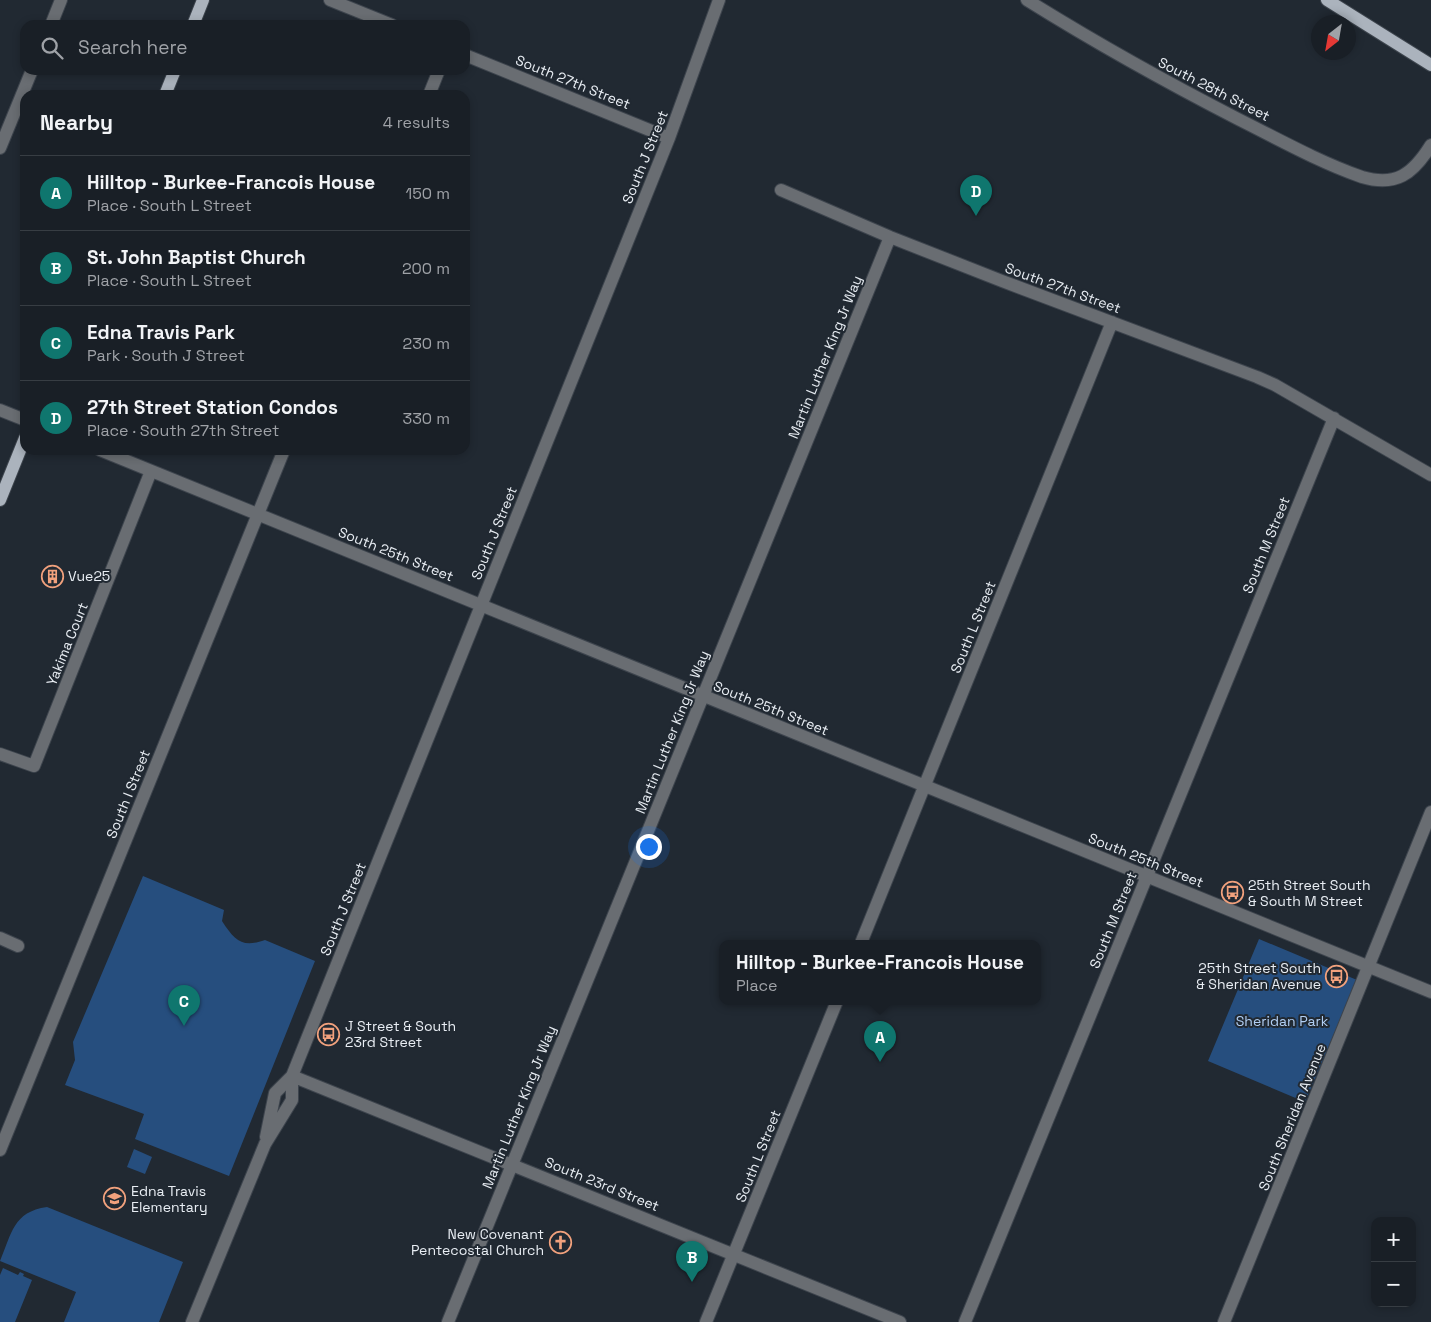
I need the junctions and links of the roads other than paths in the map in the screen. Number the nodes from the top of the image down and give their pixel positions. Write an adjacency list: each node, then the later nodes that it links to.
1 (61, 0): 7 (street)
2 (204, 0): 8 (main road)
3 (330, 0): 9 (street)
4 (719, 0): 19 (street, South J Street)
5 (1027, 0): 20 (street, South 28th Street)
6 (1327, 0): 11 (main road)
7 (53, 20)
8 (195, 20)
9 (380, 20)
10 (470, 57): 19 (street, South 27th Street)
11 (1431, 65)
12 (30, 75): 15 (street)
13 (173, 75): 16 (main road)
14 (437, 75): 17 (street)
15 (24, 90)
16 (167, 90)
17 (431, 90)
18 (20, 99): 21 (street)
19 (669, 138): 35 (street, South J Street)
20 (1431, 146)
21 (0, 148)
22 (781, 190): 23 (street, South 27th Street)
23 (890, 238): 24 (street, South 27th Street); 36 (street, Martin Luther King Jr Way)
24 (1112, 322): 27 (street, South 27th Street); 38 (street, South L Street)
25 (0, 410): 26 (street)
26 (20, 418)
27 (1334, 418): 32 (street); 40 (street, South M Street)
28 (20, 450): 33 (main road)
29 (112, 455): 31 (street, South 25th Street)
30 (282, 455): 34 (street, South I Street)
31 (152, 471): 34 (street, South 25th Street); 37 (street, Yakima Court)
32 (1431, 475)
33 (0, 500)
34 (258, 514): 35 (street, South 25th Street); 49 (street, South I Street)
35 (481, 606): 36 (street, South 25th Street); 47 (street, South J Street)
36 (703, 696): 38 (street, South 25th Street); 50 (street, Martin Luther King Jr Way)
37 (0, 754)
38 (925, 786): 40 (street, South 25th Street); 42 (street, South L Street)
39 (1431, 812): 44 (street, South Sheridan Avenue)
40 (1147, 877): 44 (street, South 25th Street); 56 (street, South M Street)
41 (0, 938): 43 (street)
42 (862, 940)
43 (18, 946)
44 (1369, 966): 45 (street, South 25th Street); 57 (street, South Sheridan Avenue)
45 (1431, 992)
46 (835, 1005): 51 (street, South L Street)
47 (292, 1076): 48 (street, South J Street); 48 (street, South J Street); 50 (street, South 23rd Street)
48 (265, 1144): 52 (street, South J Street)
49 (0, 1150)
50 (512, 1164): 51 (street, South 23rd Street); 53 (street, Martin Luther King Jr Way)
51 (734, 1254): 54 (street, South L Street); 55 (street, South 23rd Street)
52 (192, 1322)
53 (448, 1322)
54 (706, 1322)
55 (900, 1322)
56 (964, 1322)
57 (1224, 1322)

